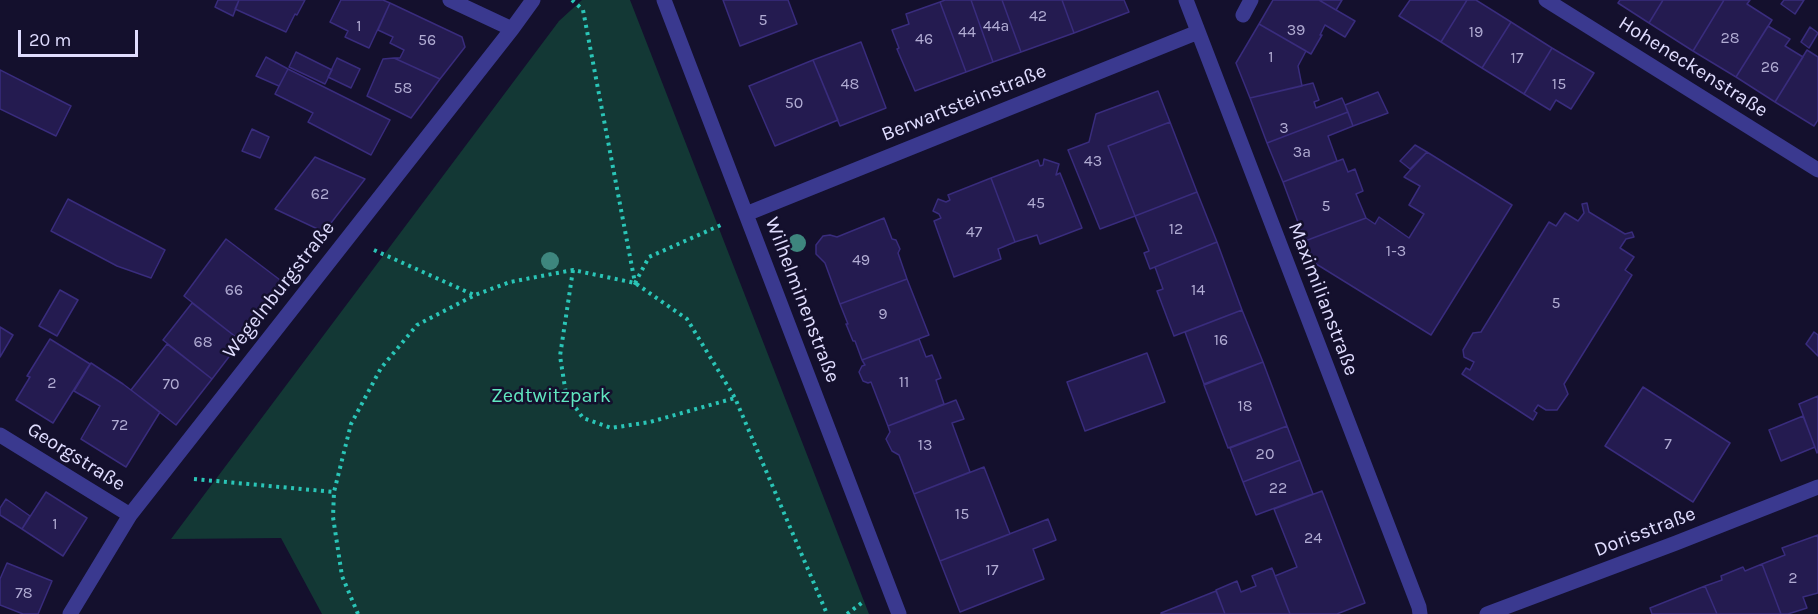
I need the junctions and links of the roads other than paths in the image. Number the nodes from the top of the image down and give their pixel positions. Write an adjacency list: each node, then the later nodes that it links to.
1 (450, 0): 8 (street)
2 (533, 0): 8 (street, Wegelnburgstraße)
3 (664, 0): 11 (street, Wilhelminenstraße)
4 (1185, 0): 9 (street, Maximilianstraße)
5 (1251, 0): 7 (street)
6 (1546, 0): 10 (street, Hoheneckenstraße)
7 (1243, 15)
8 (512, 29): 14 (street, Wegelnburgstraße)
9 (1198, 32): 11 (street, Berwartsteinstraße); 17 (street, Maximilianstraße)
10 (1818, 170)
11 (746, 214): 16 (street, Wilhelminenstraße)
12 (0, 435): 14 (street, Georgstraße)
13 (1818, 487): 18 (street, Dorisstraße)
14 (130, 515): 15 (street, Wegelnburgstraße)
15 (70, 614)
16 (899, 614)
17 (1420, 614)
18 (1487, 614)

